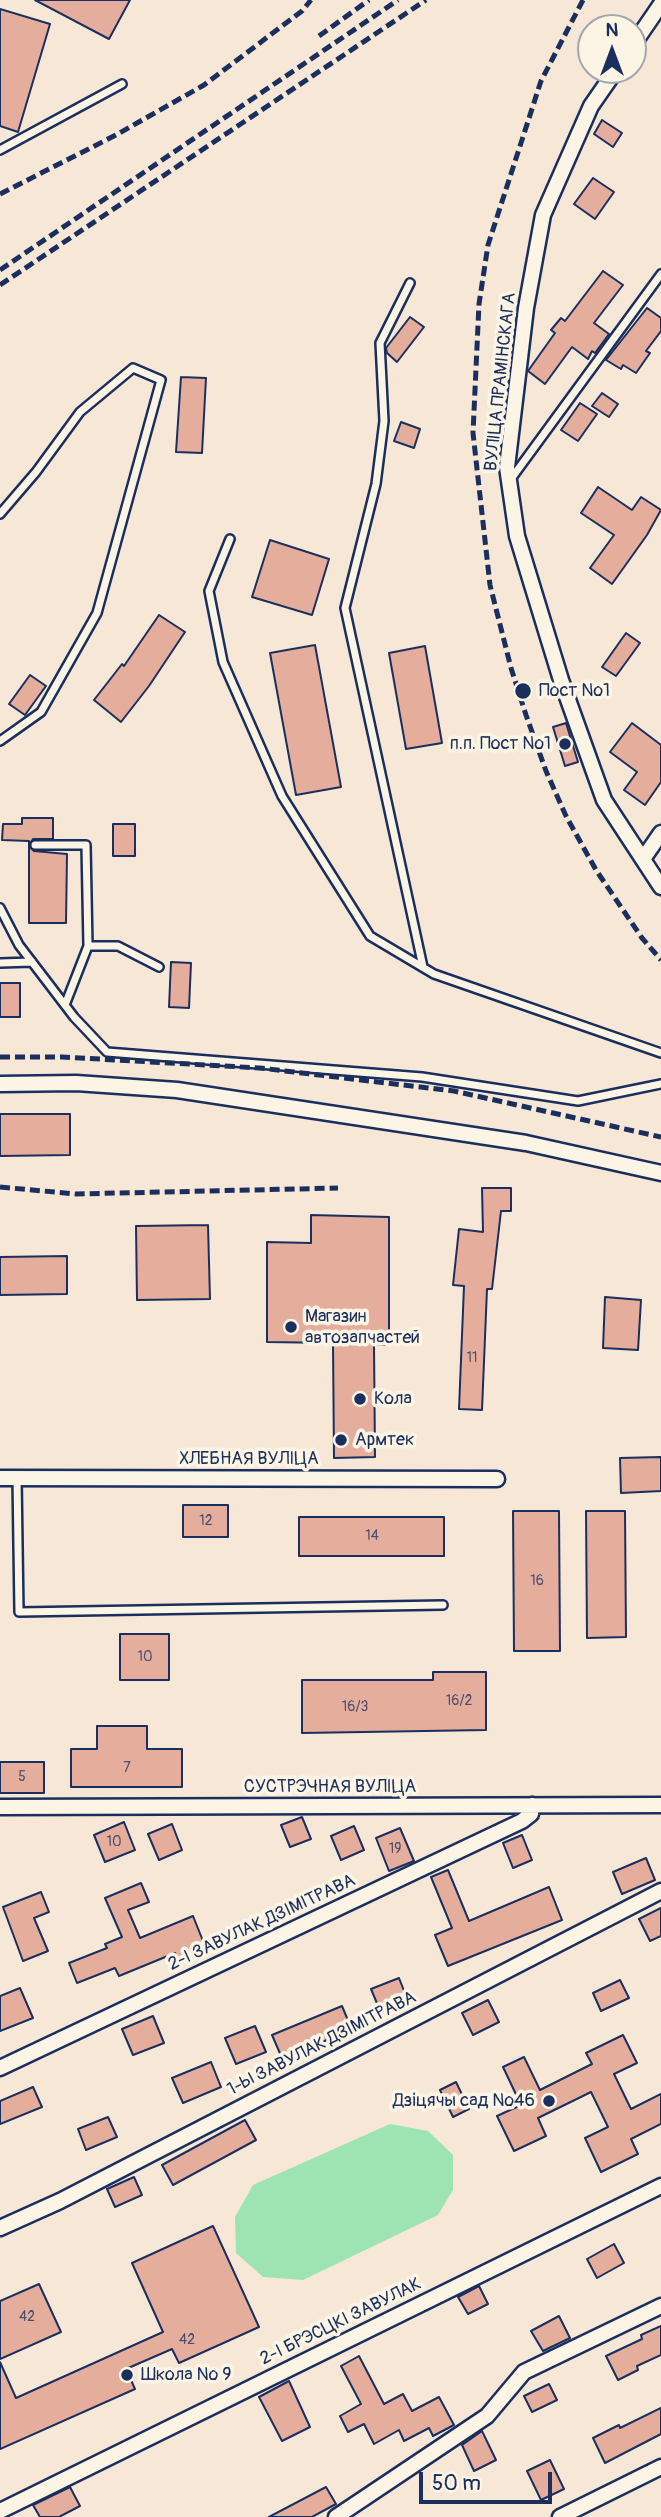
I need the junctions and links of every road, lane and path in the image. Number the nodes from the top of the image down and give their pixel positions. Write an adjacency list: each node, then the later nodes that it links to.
1 (661, 4): 2 (street)
2 (647, 24)
3 (122, 84): 5 (lane)
4 (607, 84): 8 (street, ВУЛІЦА ПРАМІНСКАГА)
5 (0, 150)
6 (661, 274): 8 (lane)
7 (410, 284): 21 (lane)
8 (509, 482): 14 (street, ВУЛІЦА ПРАМІНСКАГА)
9 (0, 514): 11 (lane)
10 (230, 539): 21 (lane)
11 (0, 741)
12 (661, 833): 14 (street)
13 (35, 845): 17 (lane)
14 (643, 859): 15 (street, ВУЛІЦА ПРАМІНСКАГА)
15 (661, 887)
16 (0, 908): 18 (lane)
17 (88, 946): 20 (lane); 22 (lane)
18 (32, 961): 19 (lane); 22 (lane)
19 (0, 963)
20 (159, 967)
21 (423, 967): 23 (lane)
22 (65, 1006): 25 (lane)
23 (661, 1054)
24 (0, 1084): 26 (street)
25 (661, 1084)
26 (661, 1173)
27 (0, 1478): 28 (street, ХЛЕБНАЯ ВУЛІЦА)
28 (17, 1478): 29 (street, ХЛЕБНАЯ ВУЛІЦА); 30 (lane)
29 (497, 1479)
30 (443, 1605)
31 (661, 1804): 32 (street, СУСТРЭЧНАЯ ВУЛІЦА)
32 (532, 1805): 33 (street, СУСТРЭЧНАЯ ВУЛІЦА); 35 (street, 2-І ЗАВУЛАК ДЗІМІТРАВА)
33 (0, 1807)
34 (661, 1891): 37 (street, 1-Ы ЗАВУЛАК ДЗІМІТРАВА)
35 (0, 2068)
36 (661, 2186): 40 (street, 2-І БРЭСЦКІ ЗАВУЛАК)
37 (0, 2228)
38 (661, 2306): 41 (street)
39 (661, 2467): 42 (street)
40 (0, 2511)
41 (336, 2517)
42 (560, 2517)

